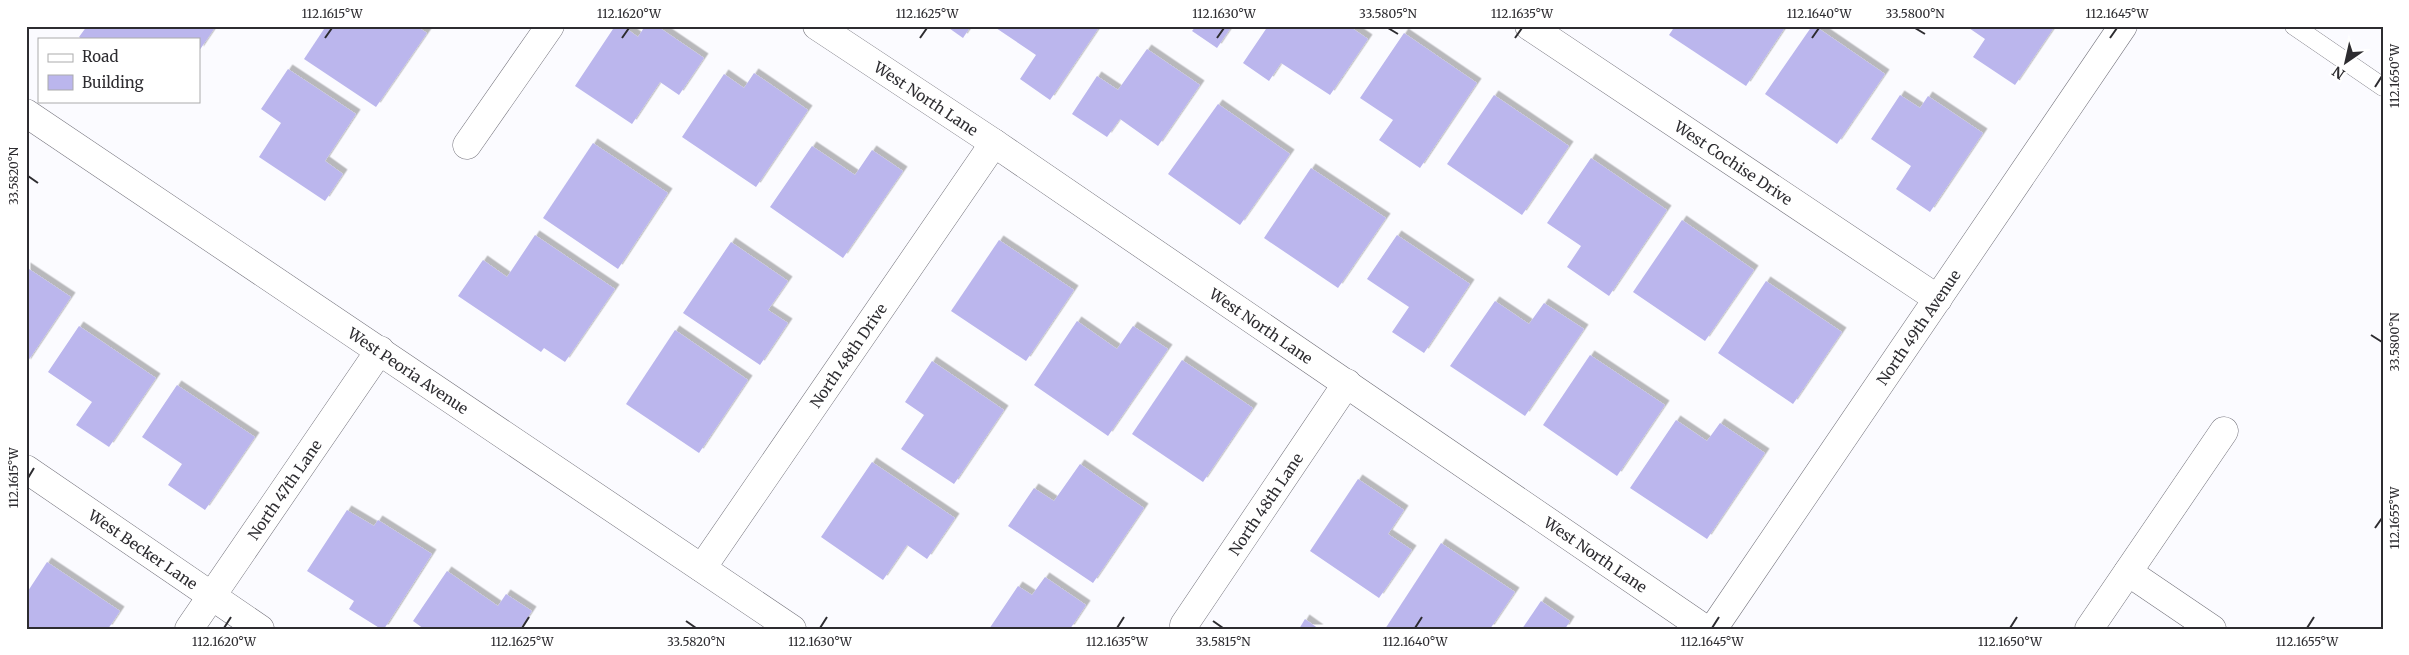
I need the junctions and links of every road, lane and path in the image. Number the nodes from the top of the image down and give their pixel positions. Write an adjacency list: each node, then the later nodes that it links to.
1 (550, 26): 9 (street)
2 (817, 26): 8 (street, West North Lane)
3 (1529, 26): 10 (street, West Cochise Drive)
4 (2123, 26): 10 (street, North 49th Avenue)
5 (2294, 26): 6 (lane)
6 (2383, 87)
7 (26, 113): 11 (street, West Peoria Avenue)
8 (994, 143): 12 (street, West North Lane); 15 (street, North 48th Drive)
9 (468, 145)
10 (1938, 299): 23 (street, North 49th Avenue)
11 (380, 350): 15 (street, West Peoria Avenue); 17 (street, North 47th Lane)
12 (1347, 383): 18 (street, North 48th Lane); 22 (street, West North Lane)
13 (2224, 431): 16 (street)
14 (26, 470): 17 (street, West Becker Lane)
15 (702, 568): 21 (street, West Peoria Avenue)
16 (2128, 572): 24 (street); 25 (street)
17 (211, 596): 19 (street, North 47th Lane); 20 (street, West Becker Lane)
18 (1184, 625)
19 (189, 629)
20 (260, 629)
21 (792, 629)
22 (1705, 629)
23 (1713, 629)
24 (2090, 629)
25 (2212, 629)

